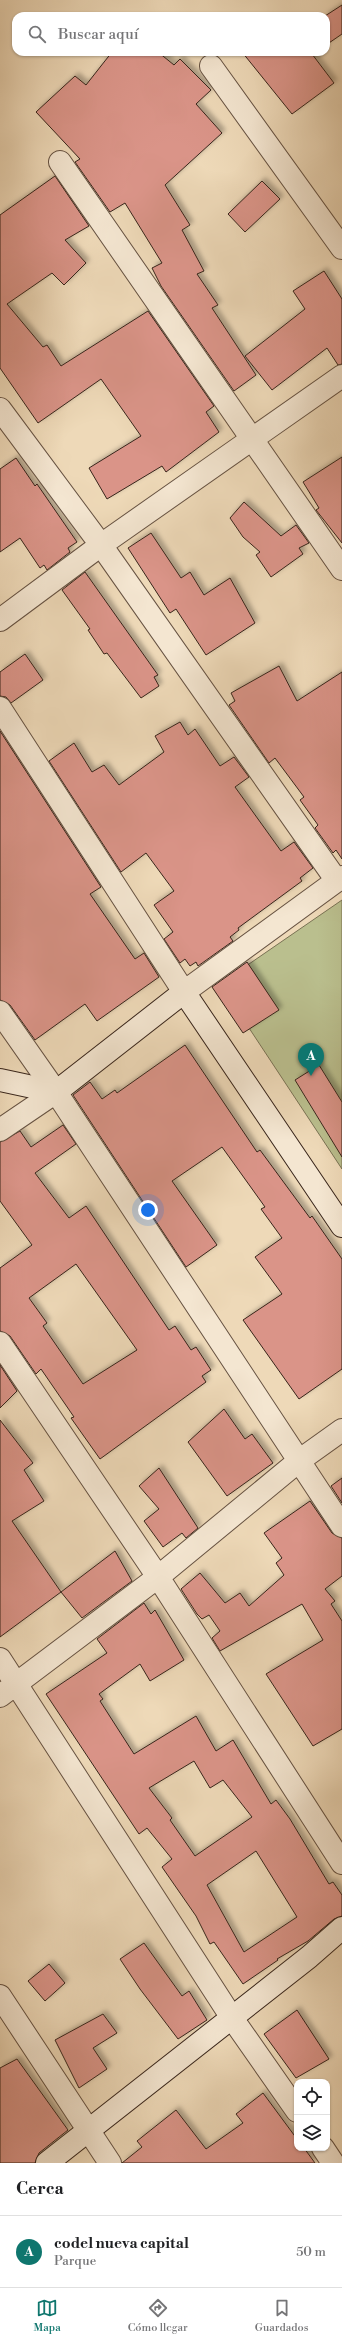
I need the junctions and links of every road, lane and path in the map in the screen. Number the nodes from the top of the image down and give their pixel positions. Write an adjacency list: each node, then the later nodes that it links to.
1 (211, 66): 3 (street)
2 (60, 162): 6 (street)
3 (342, 248)
4 (342, 376): 6 (street)
5 (0, 409): 7 (street)
6 (252, 440): 7 (street); 8 (street)
7 (101, 545): 9 (street); 11 (street)
8 (342, 569)
9 (0, 620)
10 (0, 708): 12 (street)
11 (340, 879): 12 (street)
12 (184, 992): 15 (street); 17 (street)
13 (0, 1012): 15 (street)
14 (0, 1080): 15 (street)
15 (56, 1092): 16 (street); 20 (street)
16 (0, 1130)
17 (342, 1226)
18 (0, 1343): 22 (street)
19 (342, 1430): 20 (street)
20 (300, 1460): 21 (street); 22 (street)
21 (342, 1526)
22 (158, 1577): 24 (street); 25 (street)
23 (0, 1659): 24 (street)
24 (8, 1690): 28 (street)
25 (342, 1863)
26 (342, 1928): 28 (street)
27 (0, 1996): 30 (street)
28 (232, 2018): 29 (street); 30 (street)
29 (294, 2107)
30 (88, 2130): 32 (street); 33 (street)
31 (324, 2151): 34 (street)
32 (47, 2163)
33 (110, 2163)
34 (333, 2163)

